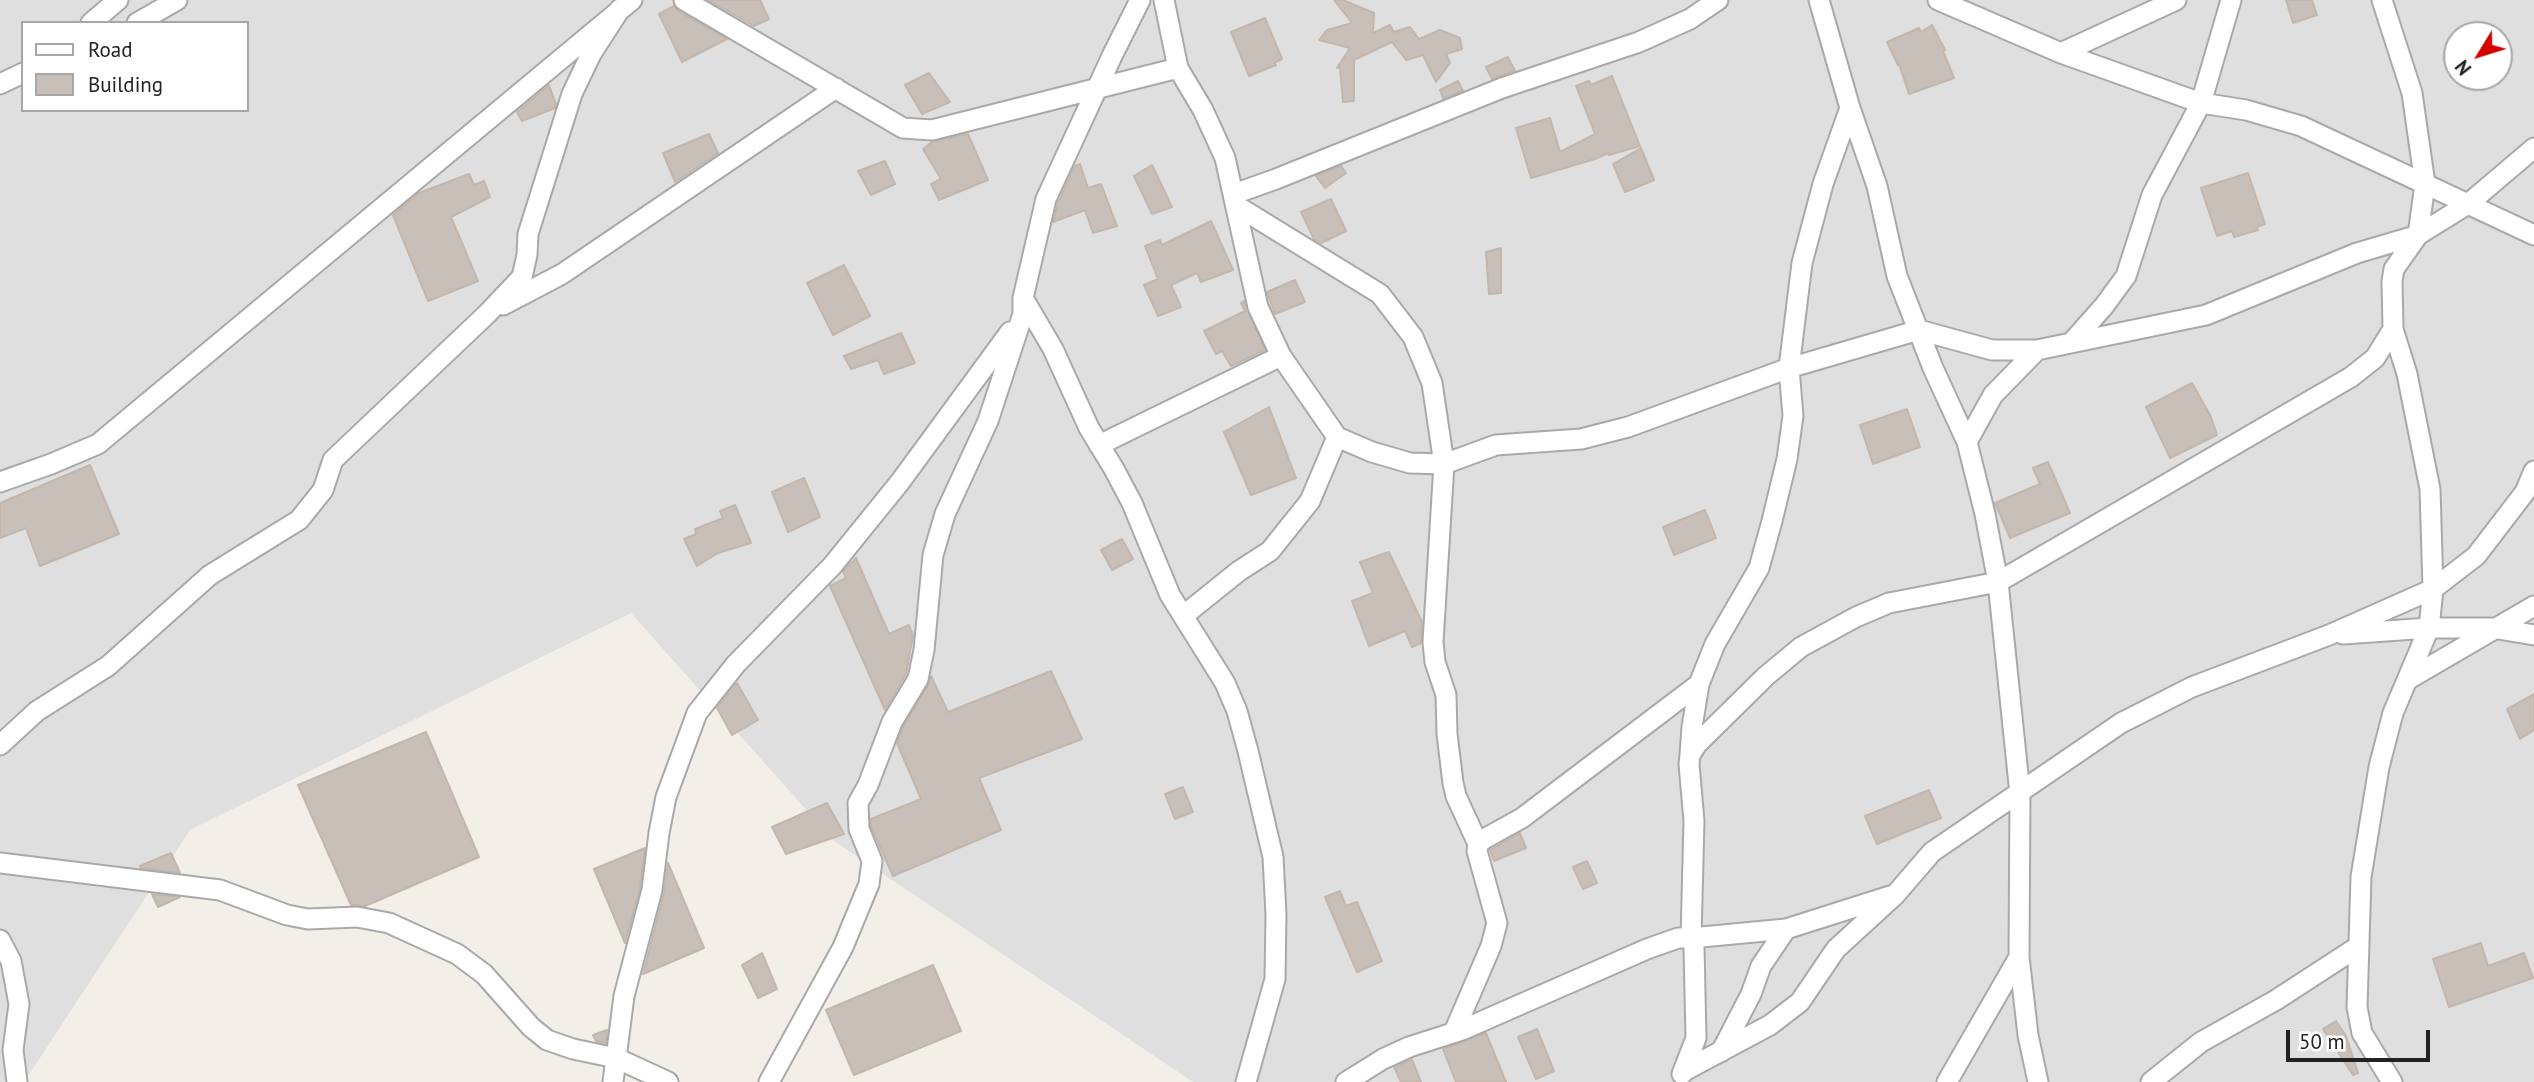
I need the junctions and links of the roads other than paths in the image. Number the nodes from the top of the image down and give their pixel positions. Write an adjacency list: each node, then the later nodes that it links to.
1 (118, 0): 13 (street)
2 (177, 0): 14 (street)
3 (684, 0): 19 (street)
4 (1140, 0): 20 (street)
5 (1164, 0): 16 (street)
6 (1718, 0): 25 (street)
7 (1938, 0): 15 (street)
8 (2176, 0): 15 (street)
9 (2231, 0): 21 (street)
10 (2382, 0): 24 (street)
11 (1823, 3): 22 (street)
12 (626, 5): 30 (street); 42 (street)
13 (93, 21)
14 (140, 21)
15 (2061, 54): 21 (street)
16 (1178, 68): 20 (street); 25 (street)
17 (21, 74): 18 (street)
18 (0, 84)
19 (836, 88): 20 (street); 30 (street)
20 (1096, 90): 29 (street)
21 (2201, 103): 24 (street); 33 (street)
22 (1850, 108): 32 (street); 36 (street)
23 (2534, 148): 26 (street)
24 (2425, 184): 26 (street); 27 (street)
25 (1236, 200): 35 (street); 40 (street)
26 (2468, 204): 27 (street); 28 (street)
27 (2418, 235): 31 (street); 33 (street)
28 (2534, 235)
29 (1023, 306): 39 (street); 66 (street); 71 (street)
30 (486, 314): 53 (street)
31 (2393, 329): 43 (street); 44 (street)
32 (1919, 330): 34 (street); 36 (street); 38 (street)
33 (2072, 342): 34 (street)
34 (2037, 350): 38 (street)
35 (1281, 356): 37 (street); 39 (street)
36 (1788, 368): 40 (street); 52 (street)
37 (1337, 437): 40 (street); 46 (street)
38 (1967, 442): 43 (street)
39 (1100, 445): 46 (street)
40 (1444, 464): 56 (street)
41 (2534, 471): 44 (street)
42 (0, 482)
43 (1998, 582): 54 (street); 55 (street)
44 (2433, 589): 47 (street); 49 (street)
45 (2534, 606): 48 (street)
46 (1183, 616): 72 (street)
47 (2429, 628): 48 (street); 49 (street); 51 (street)
48 (2492, 628): 50 (street); 51 (street)
49 (2329, 635): 55 (street)
50 (2534, 635)
51 (2407, 680): 62 (street)
52 (1699, 684): 54 (street); 56 (street)
53 (0, 745)
54 (1690, 755): 60 (street)
55 (2020, 794): 58 (street); 63 (street)
56 (1478, 844): 64 (street)
57 (0, 863): 66 (street)
58 (1895, 895): 59 (street); 65 (street)
59 (1786, 929): 60 (street); 65 (street)
60 (1691, 938): 64 (street); 67 (street)
61 (0, 940): 68 (street)
62 (2359, 946): 76 (street); 77 (street)
63 (2019, 957): 74 (street); 75 (street)
64 (1454, 1032): 73 (street)
65 (1721, 1052): 67 (street)
66 (616, 1058): 69 (street); 70 (street)
67 (1682, 1076)
68 (17, 1082)
69 (613, 1082)
70 (668, 1082)
71 (769, 1082)
72 (1246, 1082)
73 (1346, 1082)
74 (1947, 1082)
75 (2038, 1082)
76 (2151, 1082)
77 (2392, 1082)

